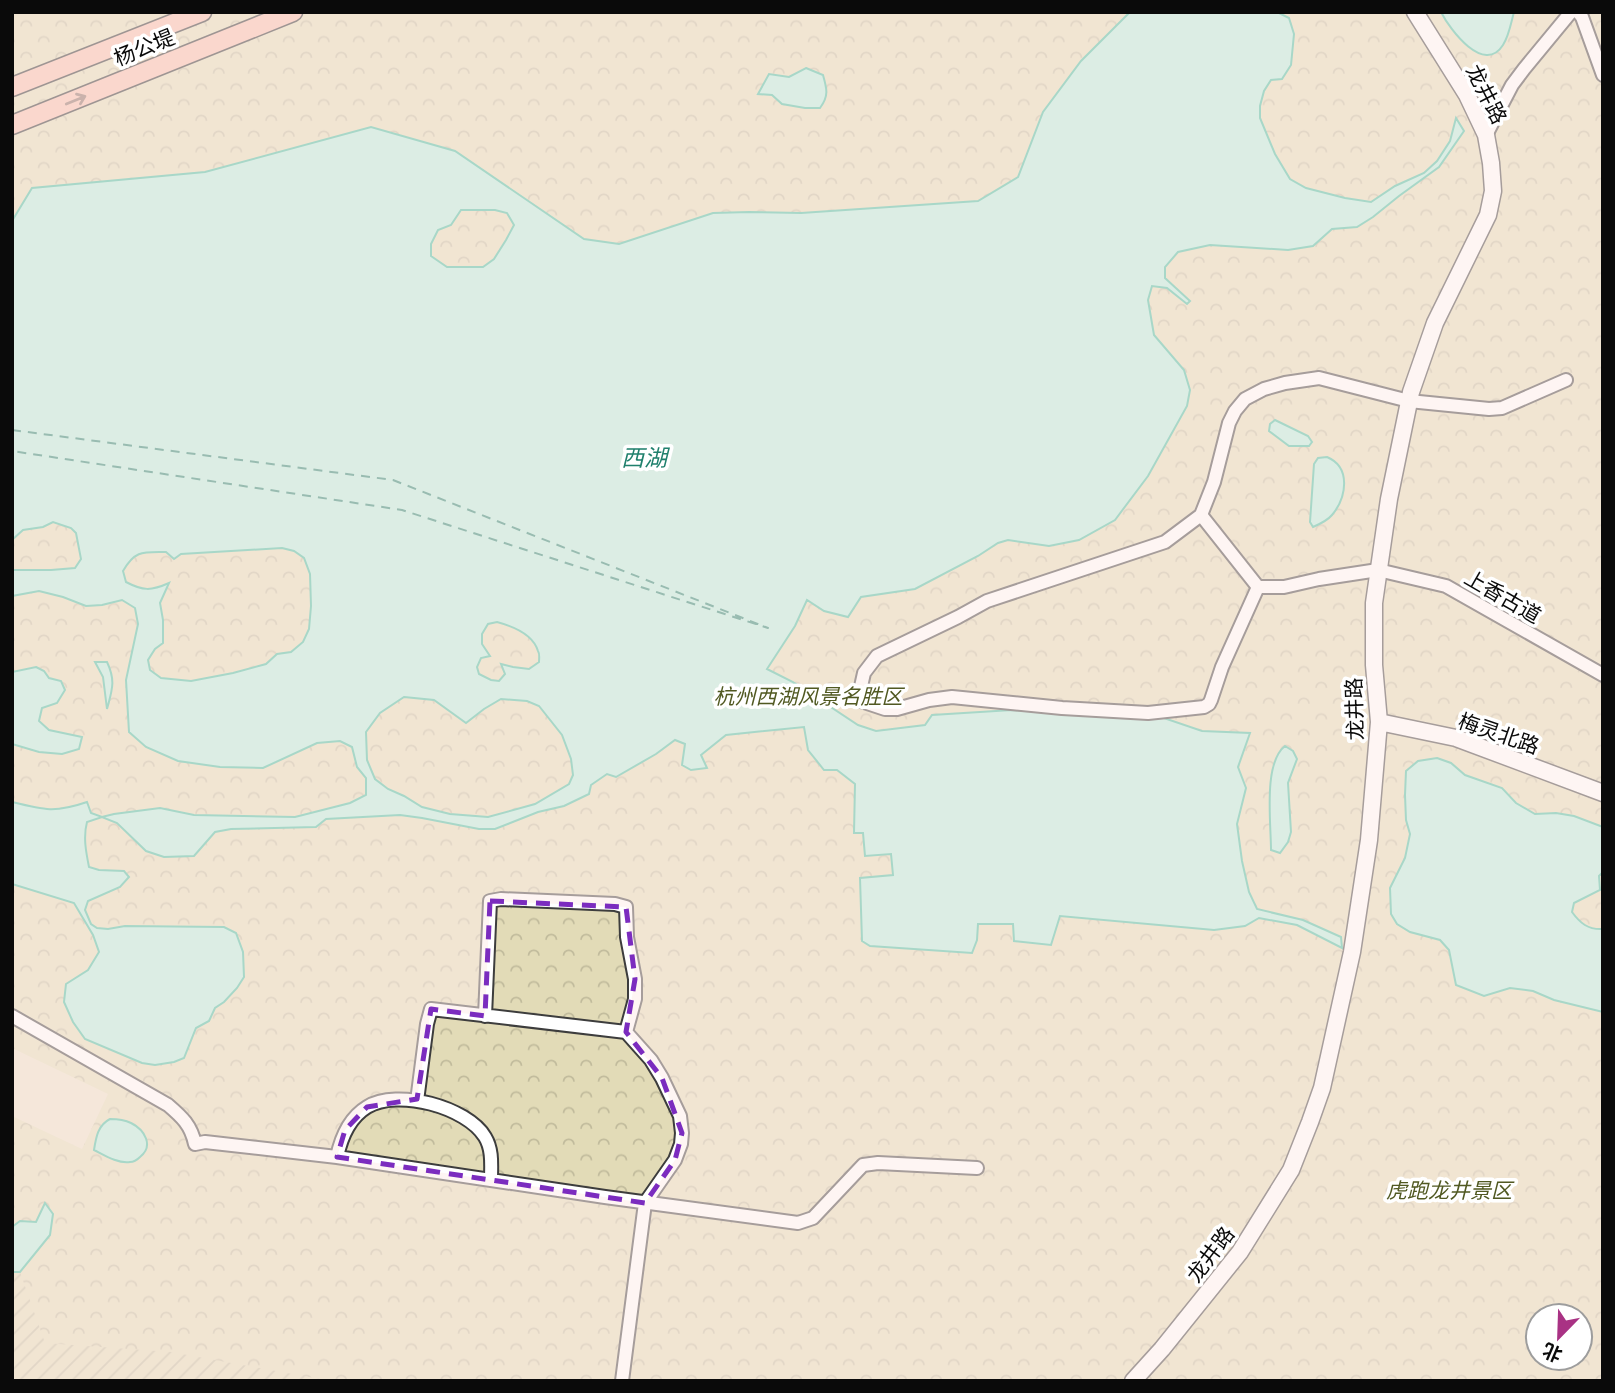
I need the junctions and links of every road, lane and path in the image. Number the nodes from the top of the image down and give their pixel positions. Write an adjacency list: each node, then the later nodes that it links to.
1 (202, 12): 7 (main road, 杨公堤)
2 (293, 12): 8 (main road, 杨公堤, one-way to 2)
3 (1415, 12): 9 (street, 龙井路)
4 (1571, 12): 9 (street)
5 (1578, 12): 6 (street)
6 (1603, 75)
7 (12, 87)
8 (12, 125)
9 (1486, 135): 11 (street, 龙井路)
10 (1566, 380): 11 (street)
11 (1409, 401): 12 (street); 13 (street, 龙井路)
12 (1201, 515): 14 (street); 14 (street)
13 (1378, 570): 14 (street); 15 (street, 上香古道); 16 (street, 龙井路)
14 (1258, 586)
15 (1603, 675)
16 (1379, 722): 17 (street, 梅灵北路); 27 (street, 龙井路)
17 (1603, 793)
18 (12, 1016): 22 (street)
19 (485, 1016): 20 (street); 20 (street); 21 (street)
20 (626, 1032): 25 (street)
21 (417, 1101): 22 (street); 24 (street)
22 (337, 1157): 24 (street)
23 (977, 1168): 25 (street)
24 (491, 1180): 25 (street)
25 (645, 1203): 26 (street)
26 (622, 1381)
27 (1133, 1381)

